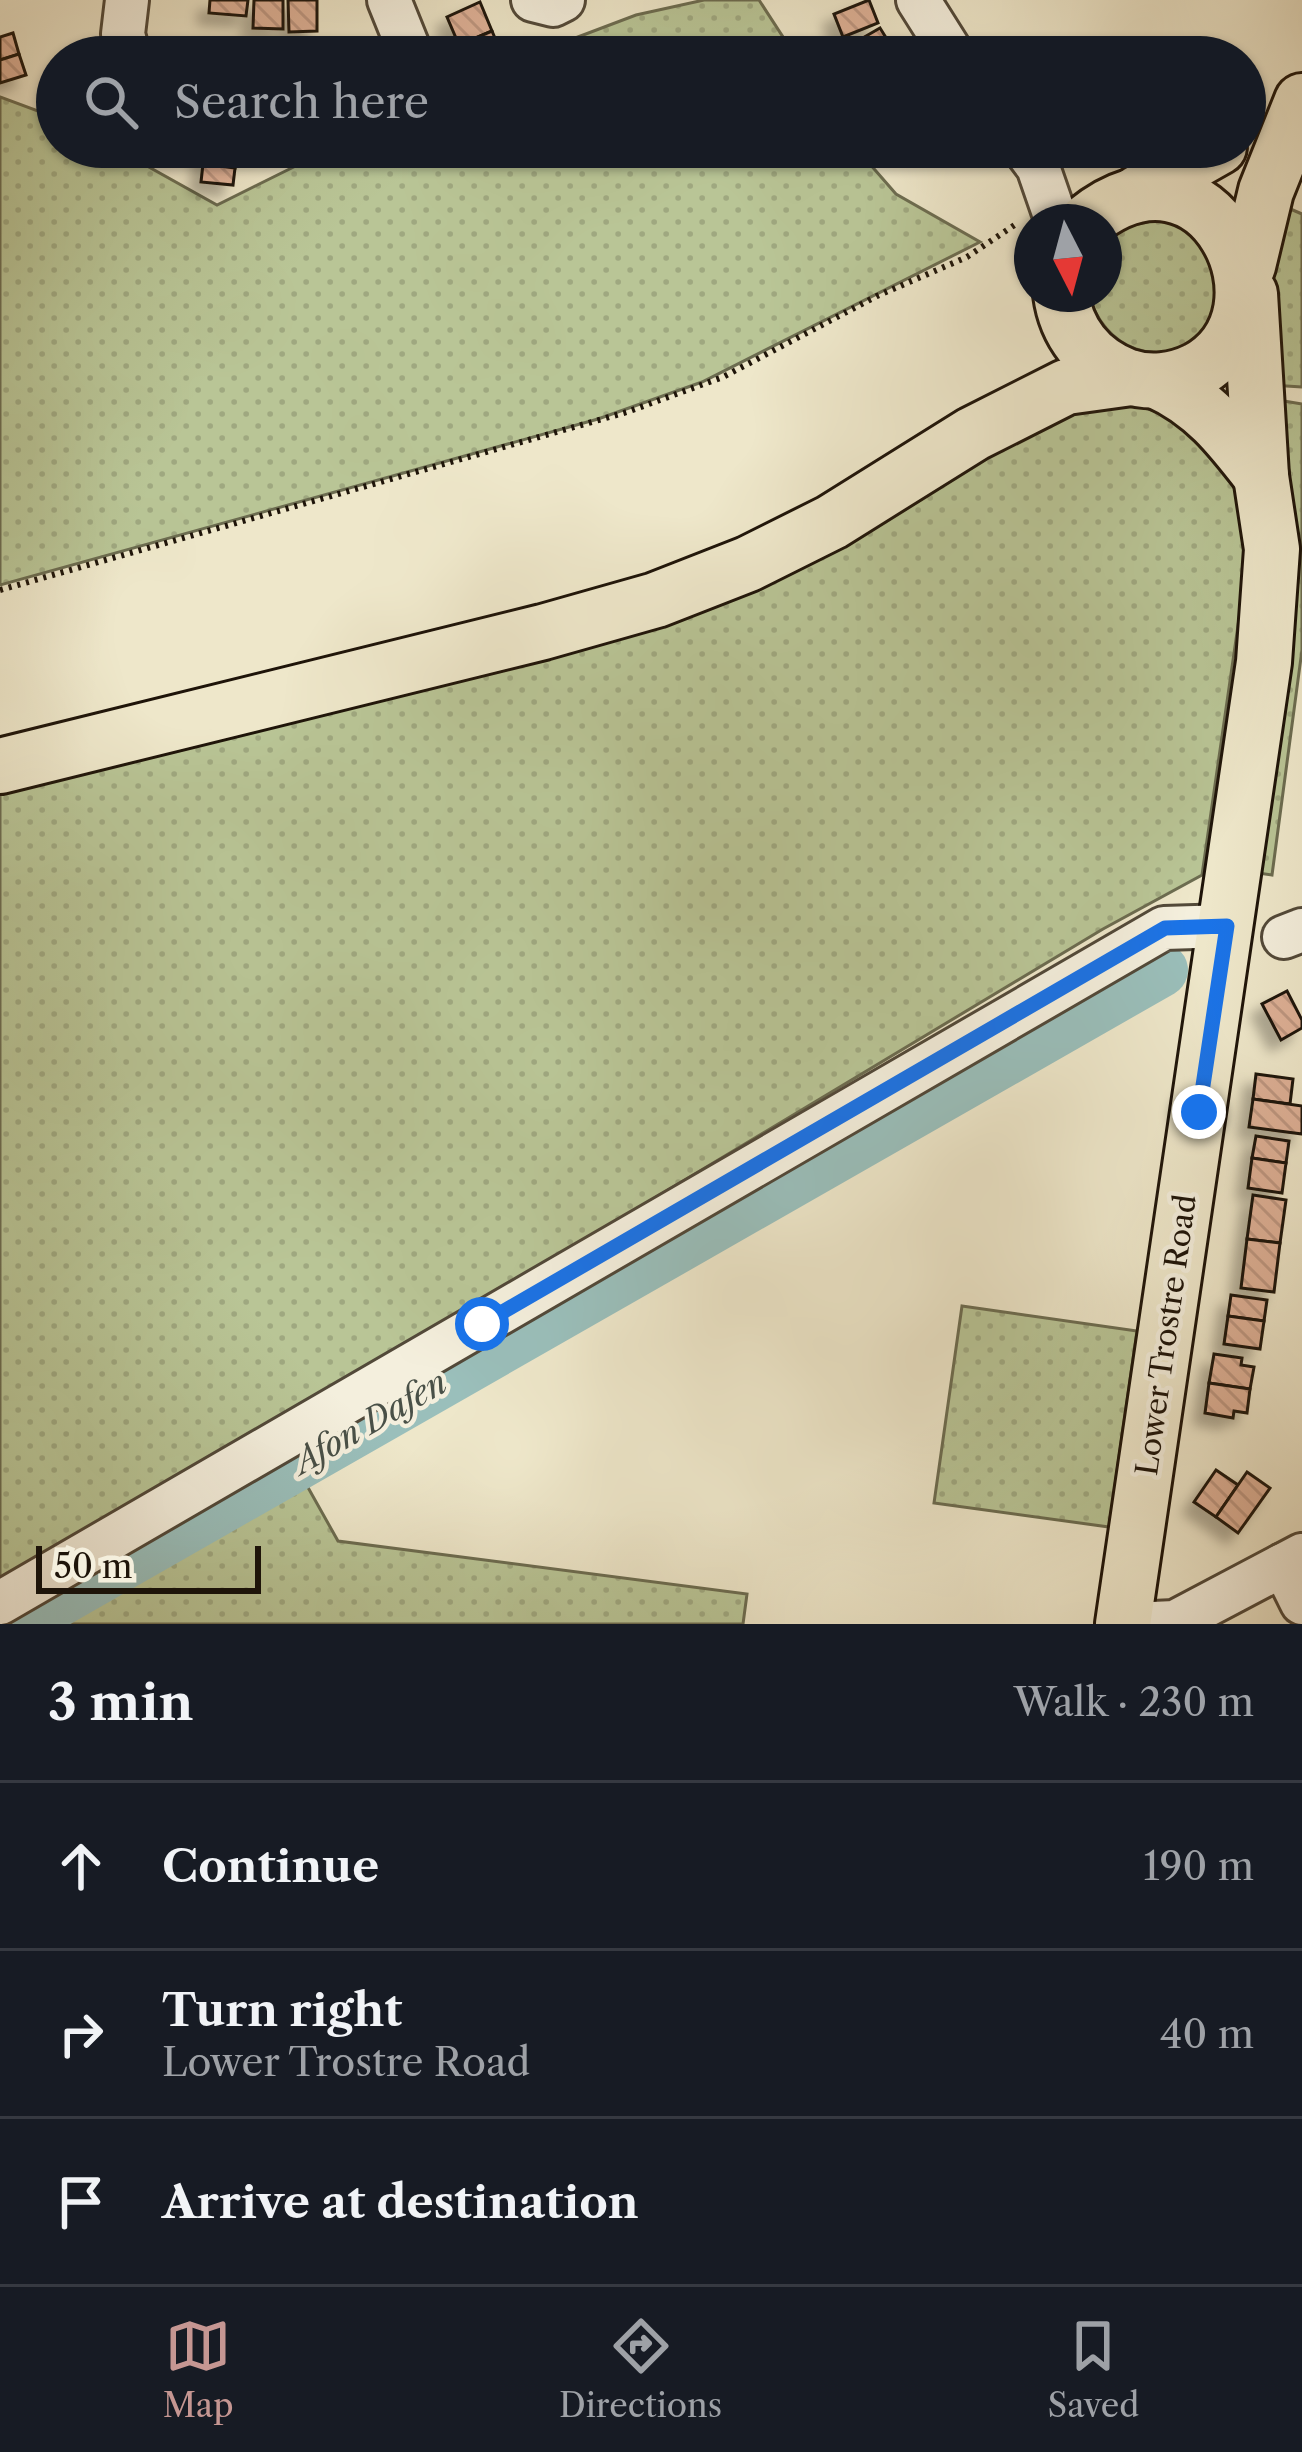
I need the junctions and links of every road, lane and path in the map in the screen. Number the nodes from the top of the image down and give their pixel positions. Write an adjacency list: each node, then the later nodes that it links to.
1 (128, 0): 6 (street)
2 (388, 0): 7 (street)
3 (532, 0): 4 (street)
4 (563, 0)
5 (918, 0): 8 (street)
6 (124, 36)
7 (403, 36)
8 (941, 36)
9 (1302, 98): 10 (main road); 19 (main road)
10 (1266, 118)
11 (1033, 168): 14 (street)
12 (1048, 168): 15 (street)
13 (1181, 168): 16 (main road)
14 (1041, 204)
15 (1108, 204)
16 (1115, 204)
17 (1119, 204): 19 (main road)
18 (1014, 233): 25 (path)
19 (1249, 280): 22 (main road); 24 (main road, Lower Trostre Road)
20 (1057, 312): 23 (main road)
21 (1065, 312): 22 (main road, Lower Trostre Road)
22 (1144, 379): 23 (main road); 24 (main road, Lower Trostre Road)
23 (973, 434): 26 (main road)
24 (1261, 476): 27 (main road, Lower Trostre Road)
25 (0, 590)
26 (0, 766)
27 (1227, 926): 29 (street); 30 (main road, Lower Trostre Road)
28 (1296, 1574): 30 (street)
29 (0, 1603)
30 (1127, 1624)

